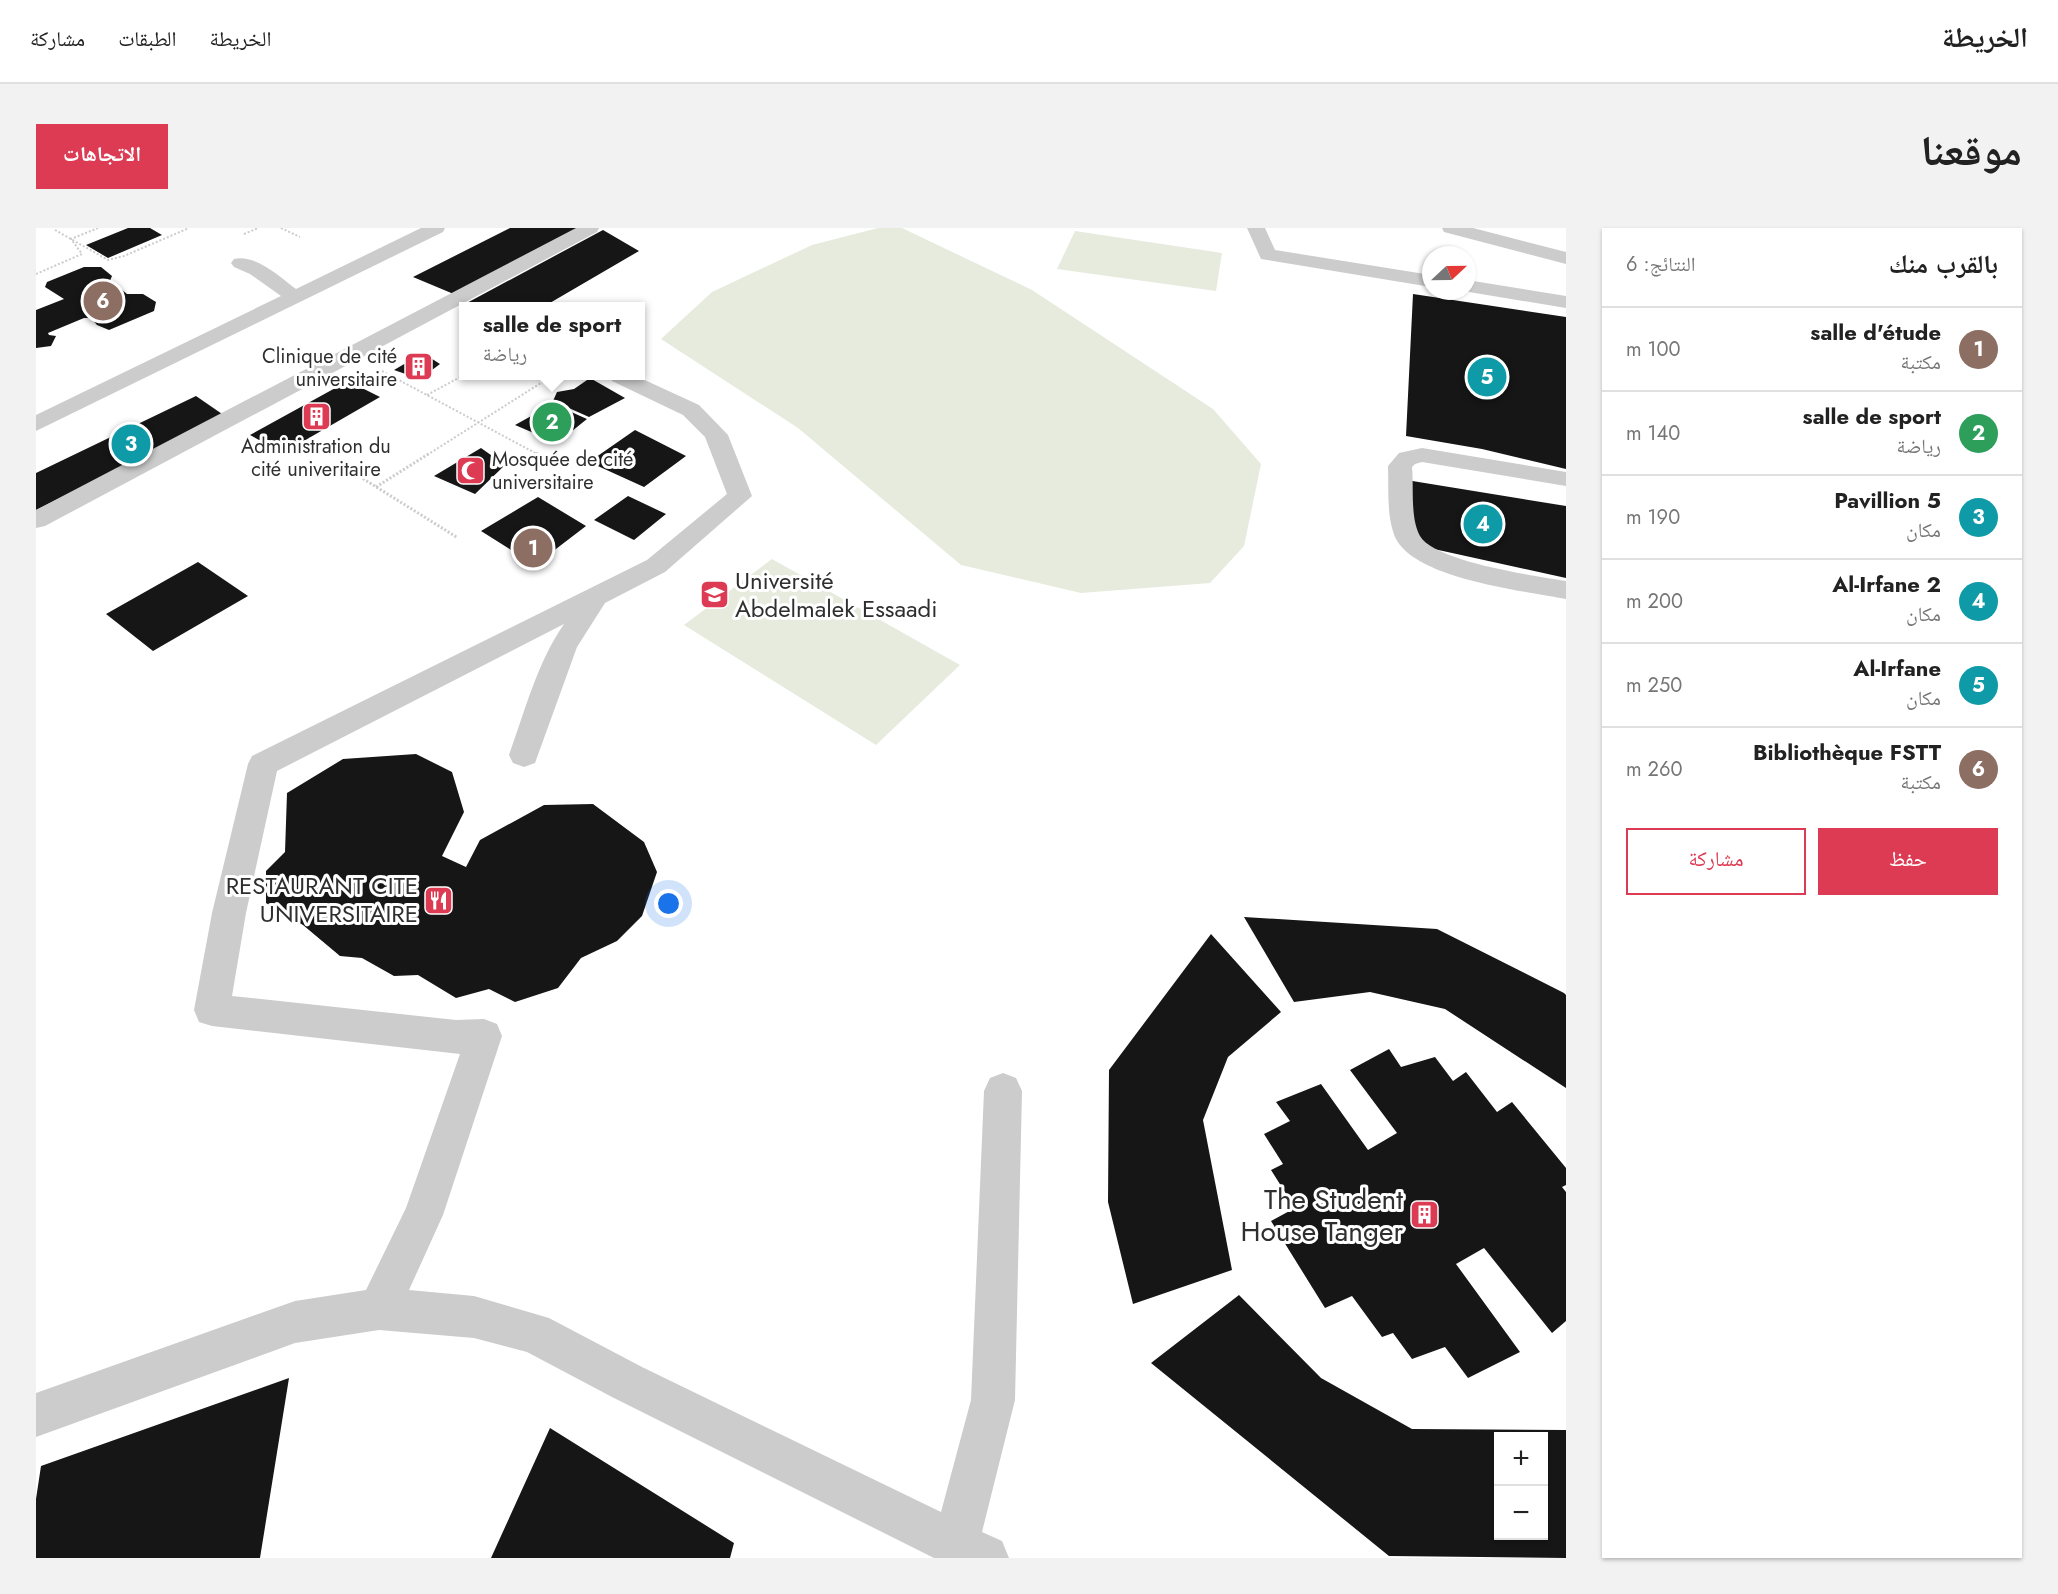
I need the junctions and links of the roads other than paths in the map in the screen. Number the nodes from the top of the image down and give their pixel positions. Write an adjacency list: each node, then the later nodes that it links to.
1 (436, 228): 9 (street)
2 (590, 228): 14 (street)
3 (1256, 228): 7 (street)
4 (1451, 228): 5 (street)
5 (1566, 258)
6 (241, 263): 9 (street)
7 (1422, 280)
8 (1476, 287): 10 (street)
9 (296, 297): 12 (street)
10 (1566, 302)
11 (630, 380): 16 (street)
12 (36, 424)
13 (1566, 479): 15 (street)
14 (36, 520)
15 (1566, 590)
16 (596, 597): 17 (street); 19 (street)
17 (524, 755)
18 (1003, 1091): 21 (street)
19 (379, 1309): 20 (street); 21 (street)
20 (36, 1415)
21 (971, 1550)

